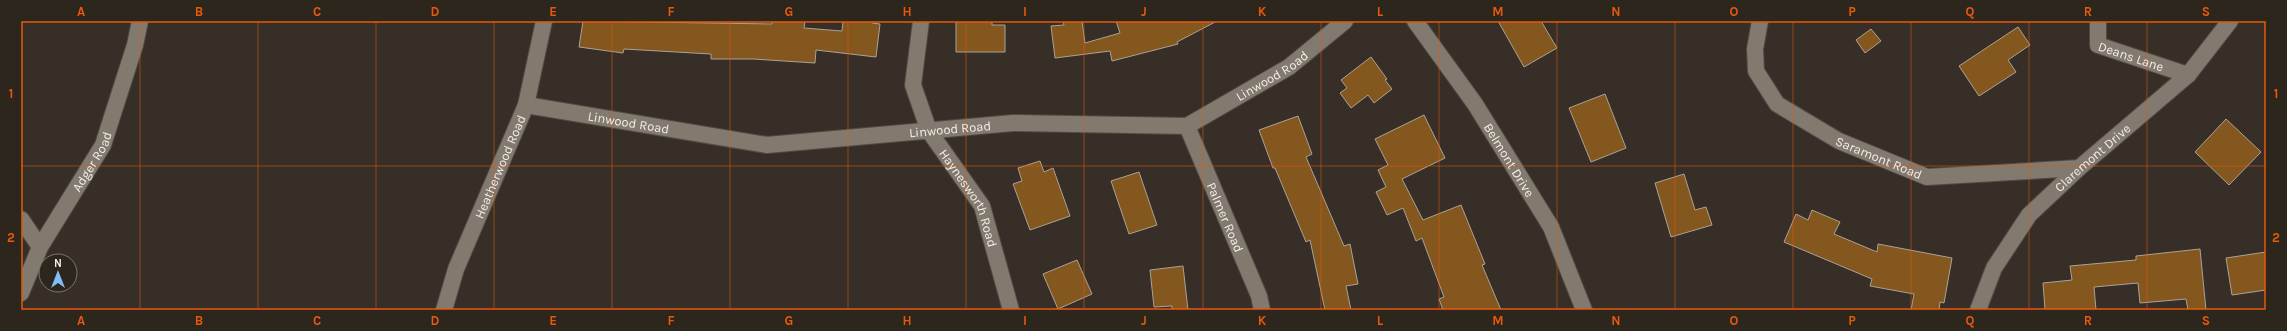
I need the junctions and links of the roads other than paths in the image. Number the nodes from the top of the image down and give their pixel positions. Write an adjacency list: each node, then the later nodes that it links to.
1 (140, 21): 15 (street, Adger Road)
2 (544, 21): 10 (street, Heatherwood Road)
3 (921, 21): 12 (street, Haynesworth Road)
4 (1345, 21): 11 (street, Linwood Road)
5 (1415, 21): 20 (street, Belmont Drive)
6 (1760, 21): 13 (street, Saramont Road)
7 (2098, 21): 9 (street, Deans Lane)
8 (2230, 21): 9 (street, Claremont Drive)
9 (2188, 75): 13 (street, Claremont Drive)
10 (526, 105): 12 (street, Linwood Road); 17 (street, Heatherwood Road)
11 (1188, 126): 12 (street, Linwood Road); 19 (street, Palmer Road)
12 (929, 131): 18 (street, Haynesworth Road)
13 (2079, 168): 21 (street, Claremont Drive)
14 (21, 219): 15 (street)
15 (40, 247): 16 (street, Adger Road)
16 (21, 293)
17 (444, 310)
18 (1011, 310)
19 (1262, 310)
20 (1584, 310)
21 (1978, 310)

